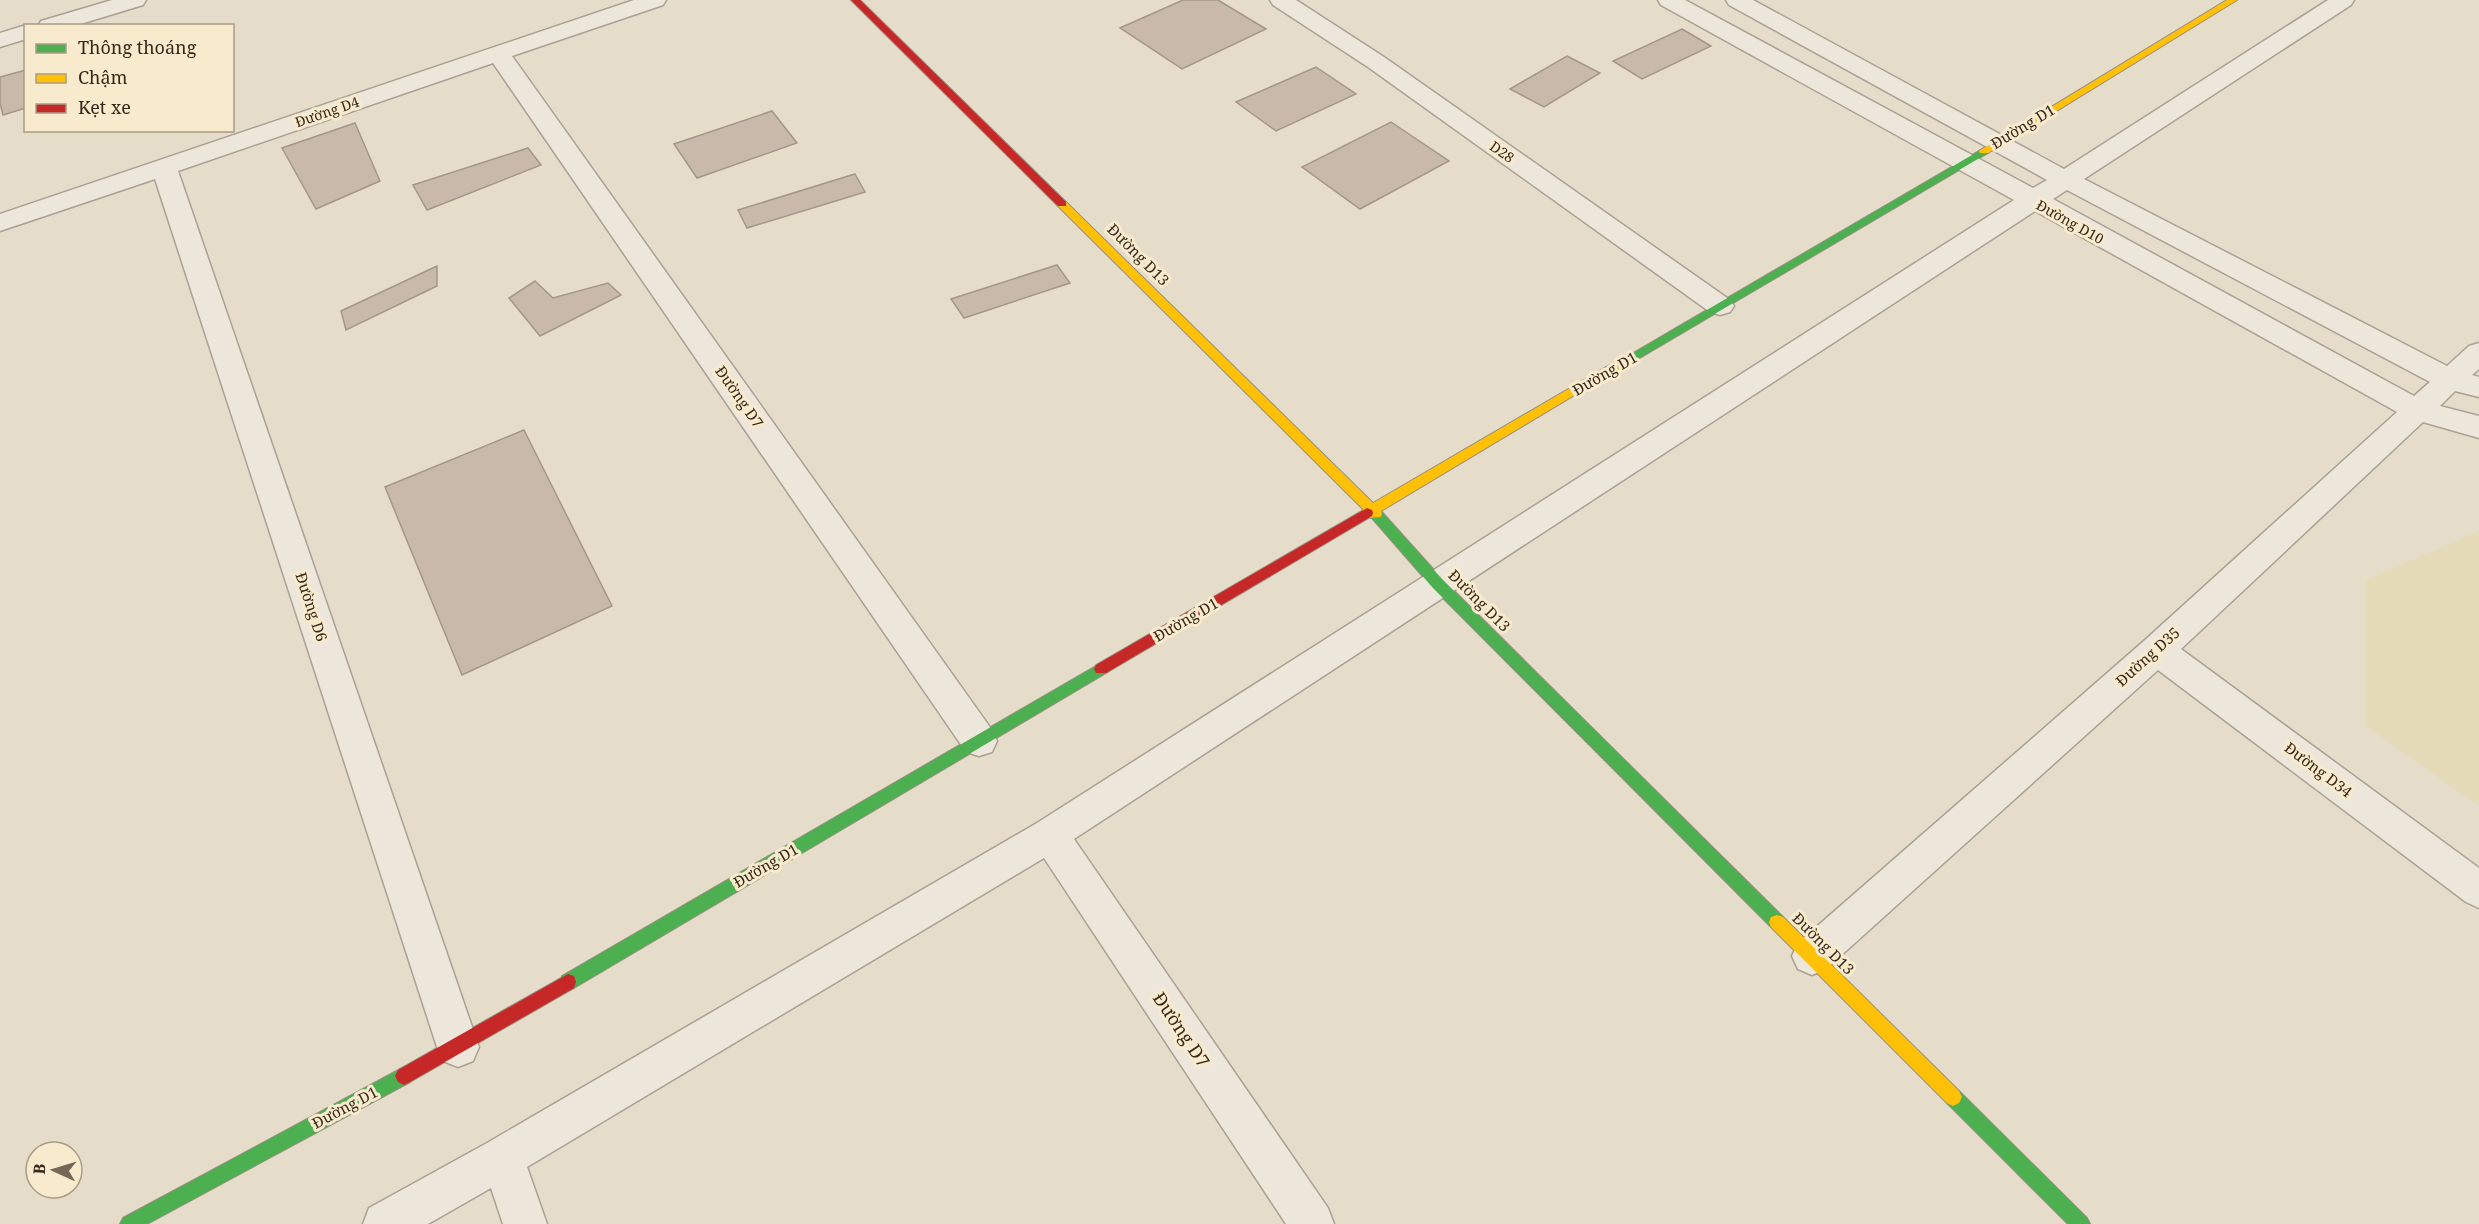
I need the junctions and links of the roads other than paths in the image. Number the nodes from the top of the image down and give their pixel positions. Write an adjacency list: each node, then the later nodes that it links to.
1 (135, 0): 9 (street)
2 (655, 0): 12 (street, Đường D4)
3 (855, 0): 24 (street, Đường D13)
4 (1281, 0): 19 (street, D28)
5 (1669, 0): 14 (street, Đường D10)
6 (1737, 0): 13 (street)
7 (2233, 0): 13 (street, Đường D1)
8 (2343, 0): 16 (street)
9 (56, 24)
10 (24, 33): 11 (street)
11 (0, 40)
12 (498, 53): 15 (street, Đường D4); 27 (street, Đường D7)
13 (1997, 143): 14 (street, Đường D1); 16 (street)
14 (1963, 163): 17 (street, Đường D10); 19 (street, Đường D1)
15 (164, 167): 18 (street, Đường D4); 31 (street, Đường D6)
16 (2066, 180): 17 (street); 21 (street)
17 (2033, 201): 22 (street, Đường D10); 25 (street)
18 (0, 223)
19 (1720, 306): 24 (street, Đường D1)
20 (2479, 353): 21 (street, Đường D35)
21 (2465, 384): 22 (street, Đường D35)
22 (2417, 410): 23 (street, Đường D10); 26 (street, Đường D35)
23 (2479, 427)
24 (1372, 510): 25 (street, Đường D13); 27 (street, Đường D1)
25 (1438, 585): 28 (street); 30 (street, Đường D13)
26 (2157, 650): 29 (street, Đường D34); 30 (street, Đường D35)
27 (979, 741): 31 (street, Đường D1)
28 (1050, 835): 32 (street); 36 (street, Đường D7)
29 (2479, 891)
30 (1812, 956): 37 (street, Đường D13)
31 (458, 1047): 33 (street, Đường D1)
32 (502, 1158): 34 (street); 35 (street)
33 (129, 1224)
34 (384, 1224)
35 (525, 1224)
36 (1312, 1224)
37 (2081, 1224)

